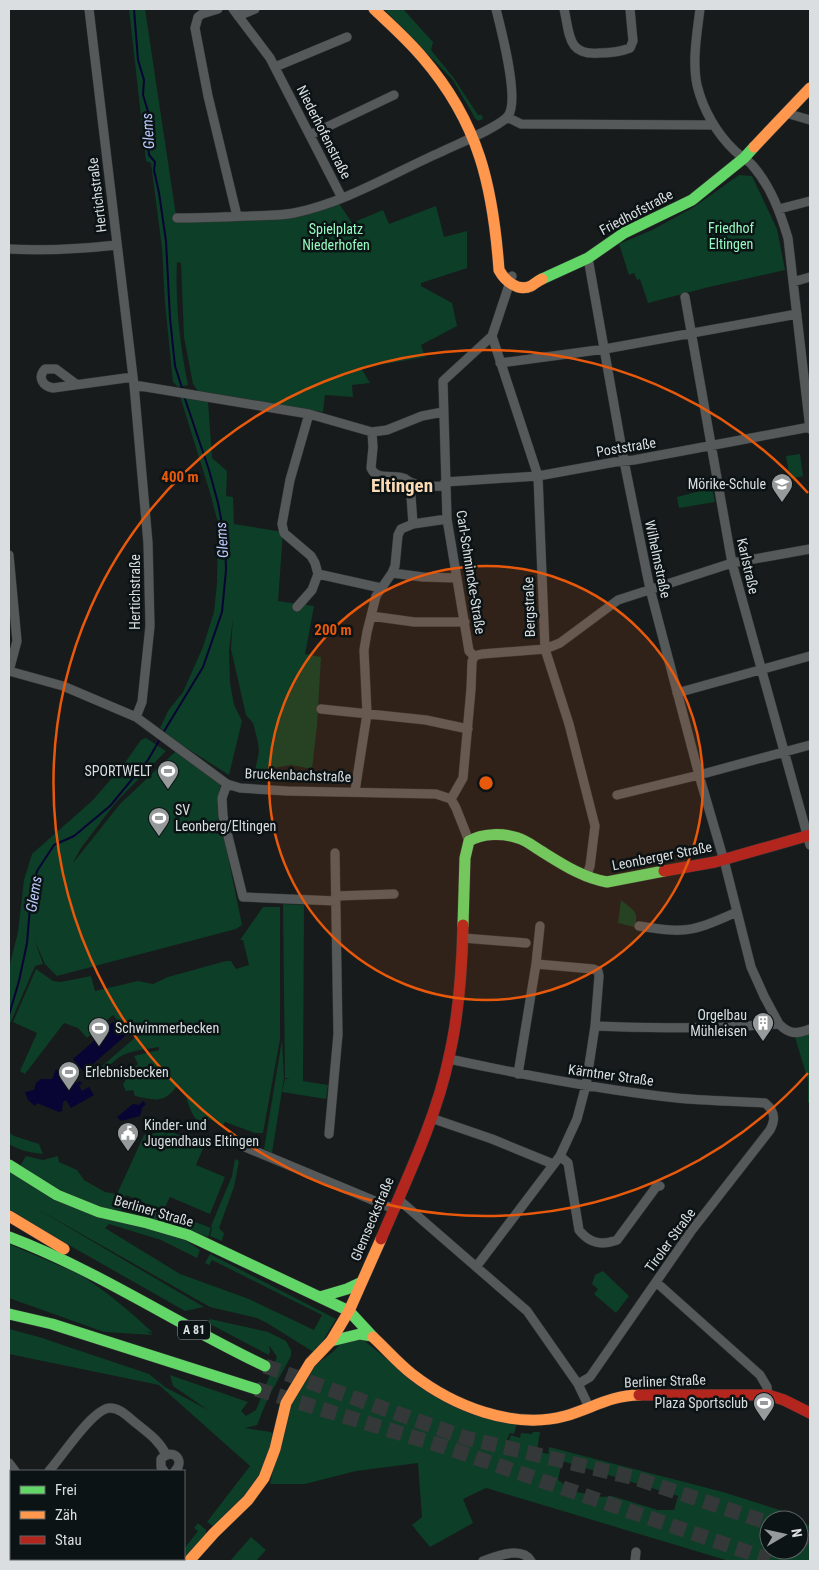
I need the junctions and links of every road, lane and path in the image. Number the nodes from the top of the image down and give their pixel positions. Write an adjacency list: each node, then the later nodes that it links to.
1 (89, 9): 26 (street, Hertichstraße)
2 (218, 9): 24 (street)
3 (255, 9): 9 (street)
4 (374, 9): 19 (main road)
5 (496, 9): 15 (street)
6 (564, 9): 7 (street)
7 (630, 9)
8 (700, 9): 17 (street)
9 (236, 12): 11 (street, Niederhofenstraße)
10 (347, 37): 11 (street)
11 (275, 67): 18 (street, Niederhofenstraße)
12 (810, 88): 14 (main road, Friedhofstraße)
13 (394, 95): 18 (street)
14 (786, 113): 16 (street); 20 (main road, Friedhofstraße)
15 (508, 117): 17 (street); 19 (street, Niederhofenstraße)
16 (807, 120)
17 (714, 125): 20 (street)
18 (310, 135): 21 (street, Niederhofenstraße)
19 (472, 138): 21 (street, Niederhofenstraße); 30 (main road)
20 (744, 158): 23 (street); 28 (main road, Friedhofstraße)
21 (342, 198): 24 (street)
22 (810, 202): 23 (street)
23 (779, 209): 31 (street)
24 (237, 216): 25 (street)
25 (177, 218)
26 (117, 245): 27 (street); 39 (street, Hertichstraße)
27 (9, 249)
28 (588, 258): 30 (main road, Friedhofstraße); 36 (street, Wilhelmstraße)
29 (810, 277): 31 (street)
30 (511, 280): 35 (street)
31 (793, 282): 33 (street)
32 (686, 297): 34 (street, Karlstraße)
33 (797, 314): 34 (street); 37 (street)
34 (692, 334): 36 (street); 45 (street, Karlstraße)
35 (492, 336): 38 (street, Bergstraße); 41 (street, Carl-Schmincke-Straße)
36 (605, 349): 38 (street); 46 (street, Wilhelmstraße)
37 (806, 353): 43 (street)
38 (500, 363): 47 (street, Bergstraße)
39 (134, 381): 40 (street); 42 (street); 71 (street, Hertichstraße)
40 (76, 384)
41 (443, 412): 44 (street); 49 (street, Carl-Schmincke-Straße)
42 (309, 414): 44 (street); 56 (street)
43 (810, 428): 45 (street, Poststraße)
44 (372, 432): 48 (street, Poststraße)
45 (711, 446): 46 (street, Poststraße); 54 (street, Karlstraße)
46 (624, 461): 47 (street, Poststraße); 59 (street, Wilhelmstraße)
47 (538, 476): 49 (street, Poststraße); 63 (street, Bergstraße)
48 (410, 482): 49 (street, Poststraße); 51 (street)
49 (445, 484): 50 (street, Carl-Schmincke-Straße)
50 (447, 519): 51 (street); 57 (street, Carl-Schmincke-Straße)
51 (413, 524): 55 (street)
52 (810, 549): 54 (street)
53 (9, 555): 67 (street)
54 (732, 563): 59 (street); 66 (street, Karlstraße)
55 (392, 573): 57 (street); 58 (street)
56 (318, 574): 58 (street); 60 (street)
57 (457, 578): 62 (street, Carl-Schmincke-Straße)
58 (381, 588): 61 (street)
59 (650, 589): 63 (street); 68 (street, Wilhelmstraße)
60 (297, 607)
61 (371, 616): 62 (street); 70 (street)
62 (465, 622): 64 (street, Carl-Schmincke-Straße)
63 (545, 649): 64 (street); 84 (street, Bergstraße)
64 (474, 656): 72 (street, Carl-Schmincke-Straße)
65 (810, 656): 66 (street)
66 (761, 670): 68 (street); 74 (street, Karlstraße)
67 (9, 671): 71 (street, Bruckenbachstraße)
68 (677, 693): 75 (street, Wilhelmstraße)
69 (321, 709): 70 (street)
70 (367, 714): 72 (street); 77 (street)
71 (136, 717): 76 (street, Bruckenbachstraße)
72 (468, 729): 79 (street, Carl-Schmincke-Straße)
73 (810, 744): 74 (street)
74 (784, 752): 75 (street); 80 (street, Karlstraße)
75 (699, 775): 78 (street); 83 (street, Wilhelmstraße)
76 (227, 784): 77 (street, Bruckenbachstraße); 86 (street)
77 (355, 791): 79 (street, Bruckenbachstraße)
78 (617, 795)
79 (451, 799): 81 (street)
80 (809, 838): 83 (main road, Leonberger Straße)
81 (468, 841): 84 (main road, Leonberger Straße); 90 (main road, Glemseckstraße)
82 (335, 853): 86 (street)
83 (724, 860): 84 (main road, Leonberger Straße); 87 (street, Wilhelmstraße)
84 (586, 877)
85 (394, 894): 86 (street)
86 (336, 899): 101 (street)
87 (737, 912): 89 (street); 93 (street, Wilhelmstraße)
88 (540, 926): 92 (street)
89 (639, 926)
90 (463, 938): 91 (street); 96 (main road, Glemseckstraße)
91 (526, 943)
92 (536, 964): 94 (street); 97 (street)
93 (779, 1024): 94 (street); 95 (street)
94 (595, 1026): 98 (street)
95 (810, 1029)
96 (449, 1059): 97 (street, Kärntner Straße); 100 (main road, Glemseckstraße)
97 (518, 1074): 98 (street, Kärntner Straße)
98 (586, 1085): 99 (street, Kärntner Straße); 103 (street)
99 (770, 1107): 111 (street, Tiroler Straße)
100 (431, 1118): 104 (street); 107 (main road, Glemseckstraße)
101 (329, 1134)
102 (245, 1147): 107 (street)
103 (560, 1156): 104 (street); 106 (street)
104 (553, 1164): 110 (street)
105 (9, 1165): 114 (main road, Berliner Straße)
106 (660, 1186)
107 (396, 1204): 110 (street); 112 (main road, Glemseckstraße)
108 (9, 1216): 113 (main road)
109 (9, 1236): 113 (main road, A 81)
110 (476, 1267): 122 (street)
111 (656, 1282): 122 (street, Tiroler Straße); 124 (street)
112 (360, 1283): 114 (main road); 116 (main road, Glemseckstraße)
113 (126, 1290): 121 (main road, A 81)
114 (320, 1297): 116 (main road, Berliner Straße)
115 (9, 1305): 118 (main road)
116 (349, 1311): 119 (main road, Berliner Straße); 120 (main road, Glemseckstraße)
117 (9, 1314): 118 (main road)
118 (52, 1324): 123 (main road)
119 (372, 1336): 120 (main road); 125 (main road, Berliner Straße)
120 (331, 1341): 131 (main road, Glemseckstraße)
121 (265, 1366)
122 (578, 1384): 125 (street)
123 (256, 1389)
124 (768, 1395): 125 (main road, Berliner Straße); 126 (main road, Berliner Straße)
125 (589, 1406)
126 (810, 1413)
127 (166, 1455): 128 (street); 129 (street); 130 (street)
128 (49, 1470)
129 (163, 1470)
130 (176, 1470)
131 (189, 1561)
132 (483, 1561): 133 (street)
133 (531, 1561)

